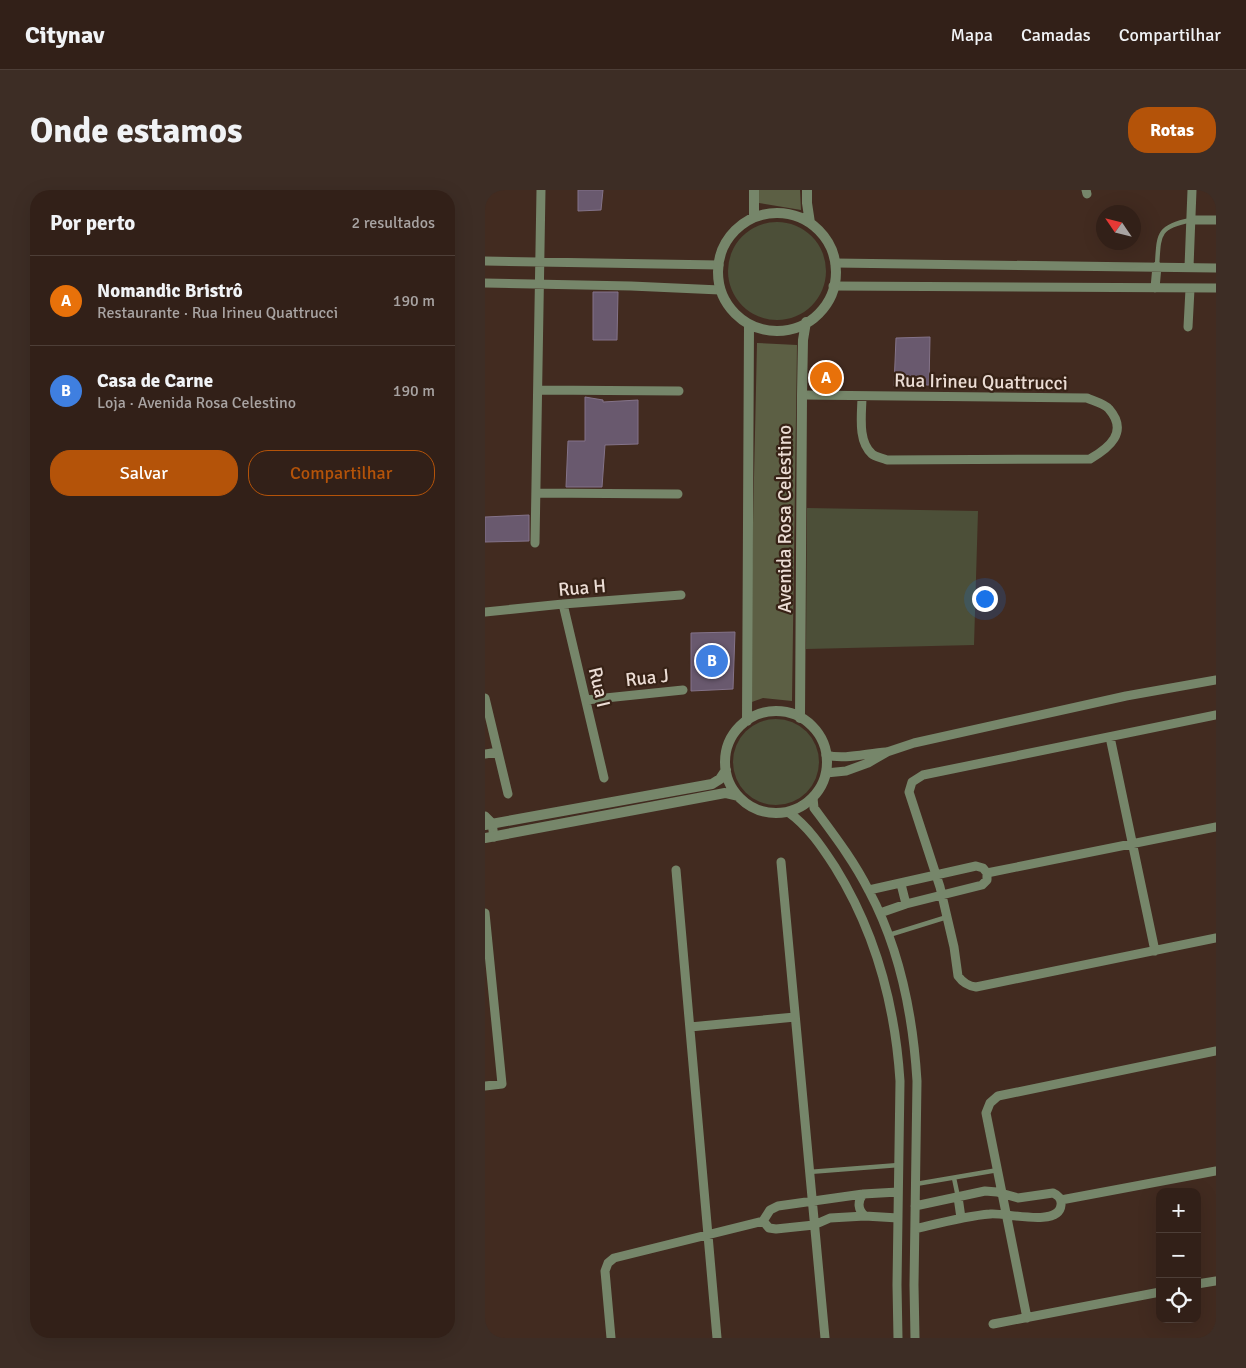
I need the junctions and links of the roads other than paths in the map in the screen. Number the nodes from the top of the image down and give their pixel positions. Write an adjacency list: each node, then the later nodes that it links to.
1 (541, 190): 10 (street)
2 (754, 190): 5 (street)
3 (807, 190): 8 (street)
4 (1192, 190): 6 (street)
5 (754, 217): 8 (street); 12 (street)
6 (1191, 220): 7 (street); 13 (lane); 14 (street)
7 (1216, 220)
8 (810, 222): 11 (street)
9 (485, 261): 10 (street)
10 (539, 262): 12 (street); 17 (street)
11 (835, 263): 13 (street); 18 (street)
12 (719, 265): 22 (street)
13 (1157, 266): 14 (street); 19 (street)
14 (1189, 267): 15 (street)
15 (1216, 268)
16 (485, 283): 17 (street)
17 (540, 284): 22 (street); 26 (street)
18 (833, 286): 19 (street); 23 (street)
19 (1155, 288): 21 (street)
20 (1216, 288): 21 (street)
21 (1190, 289): 25 (street)
22 (720, 290): 24 (street)
23 (806, 322): 24 (street); 28 (street, Avenida Rosa Celestino)
24 (749, 325): 42 (street, Avenida Rosa Celestino)
25 (1189, 326)
26 (538, 390): 27 (street); 30 (street)
27 (679, 391)
28 (802, 395): 29 (street, Rua Irineu Quattrucci); 41 (street, Avenida Rosa Celestino)
29 (862, 396): 29 (street, Rua Irineu Quattrucci)
30 (536, 493): 31 (street); 32 (street)
31 (678, 494)
32 (535, 543)
33 (681, 595): 34 (street, Rua H)
34 (563, 604): 35 (street, Rua H); 39 (street, Rua I)
35 (485, 612)
36 (1216, 680): 45 (street)
37 (683, 690): 39 (street, Rua J)
38 (485, 698): 44 (street)
39 (586, 700): 50 (street, Rua I)
40 (1216, 715): 43 (street)
41 (800, 718): 42 (street); 47 (street)
42 (747, 721): 48 (street)
43 (1110, 737): 58 (street); 62 (street)
44 (498, 752): 46 (street); 51 (street)
45 (887, 752): 47 (street); 49 (street)
46 (485, 754)
47 (826, 755): 49 (street)
48 (726, 770): 52 (street); 55 (street)
49 (826, 773): 53 (street)
50 (604, 778)
51 (508, 794)
52 (738, 796): 54 (street); 57 (street)
53 (813, 798): 54 (street); 64 (street)
54 (789, 812): 74 (street)
55 (487, 821): 57 (street)
56 (1216, 827): 58 (street)
57 (489, 837)
58 (1132, 844): 61 (street); 72 (street)
59 (781, 862): 75 (street)
60 (676, 870): 76 (street)
61 (987, 873): 62 (street); 65 (street)
62 (936, 874): 63 (street); 65 (street)
63 (901, 884): 64 (street); 66 (street)
64 (869, 890): 68 (street)
65 (942, 896): 66 (street); 69 (street)
66 (905, 904): 68 (street)
67 (486, 912): 78 (street)
68 (880, 914): 70 (street)
69 (947, 917): 70 (lane); 72 (street)
70 (888, 935): 73 (street)
71 (1216, 938): 72 (street)
72 (1155, 951)
73 (898, 961): 74 (street); 80 (street)
74 (881, 967): 79 (street)
75 (795, 1017): 76 (street); 84 (street)
76 (690, 1027): 101 (street)
77 (1216, 1052): 82 (street)
78 (485, 1086)
79 (900, 1107): 80 (street); 81 (street)
80 (917, 1107): 86 (street)
81 (899, 1165): 84 (lane); 87 (street)
82 (998, 1170): 85 (lane); 89 (street)
83 (1216, 1171): 91 (street)
84 (809, 1172): 92 (street)
85 (953, 1178): 86 (lane); 90 (lane)
86 (916, 1184): 93 (street)
87 (899, 1192): 88 (street); 96 (street)
88 (863, 1194): 92 (street); 95 (street)
89 (1003, 1194): 90 (street); 91 (street); 94 (street)
90 (958, 1197): 93 (street); 97 (street)
91 (1061, 1200): 94 (street)
92 (812, 1201): 98 (street); 99 (street)
93 (915, 1206): 100 (street)
94 (1007, 1214): 97 (street); 107 (street)
95 (865, 1216): 96 (street); 99 (street)
96 (898, 1218): 104 (street)
97 (961, 1218): 100 (street)
98 (763, 1221): 99 (street); 101 (street)
99 (814, 1225): 111 (street)
100 (915, 1229): 105 (street)
101 (708, 1234): 109 (street); 110 (street)
102 (1216, 1281): 103 (street)
103 (1201, 1283)
104 (897, 1285): 105 (street); 112 (street)
105 (914, 1285): 113 (street)
106 (1156, 1293): 107 (street)
107 (1027, 1318): 108 (street)
108 (993, 1324)
109 (611, 1338)
110 (717, 1338)
111 (825, 1338)
112 (897, 1338)
113 (915, 1338)

